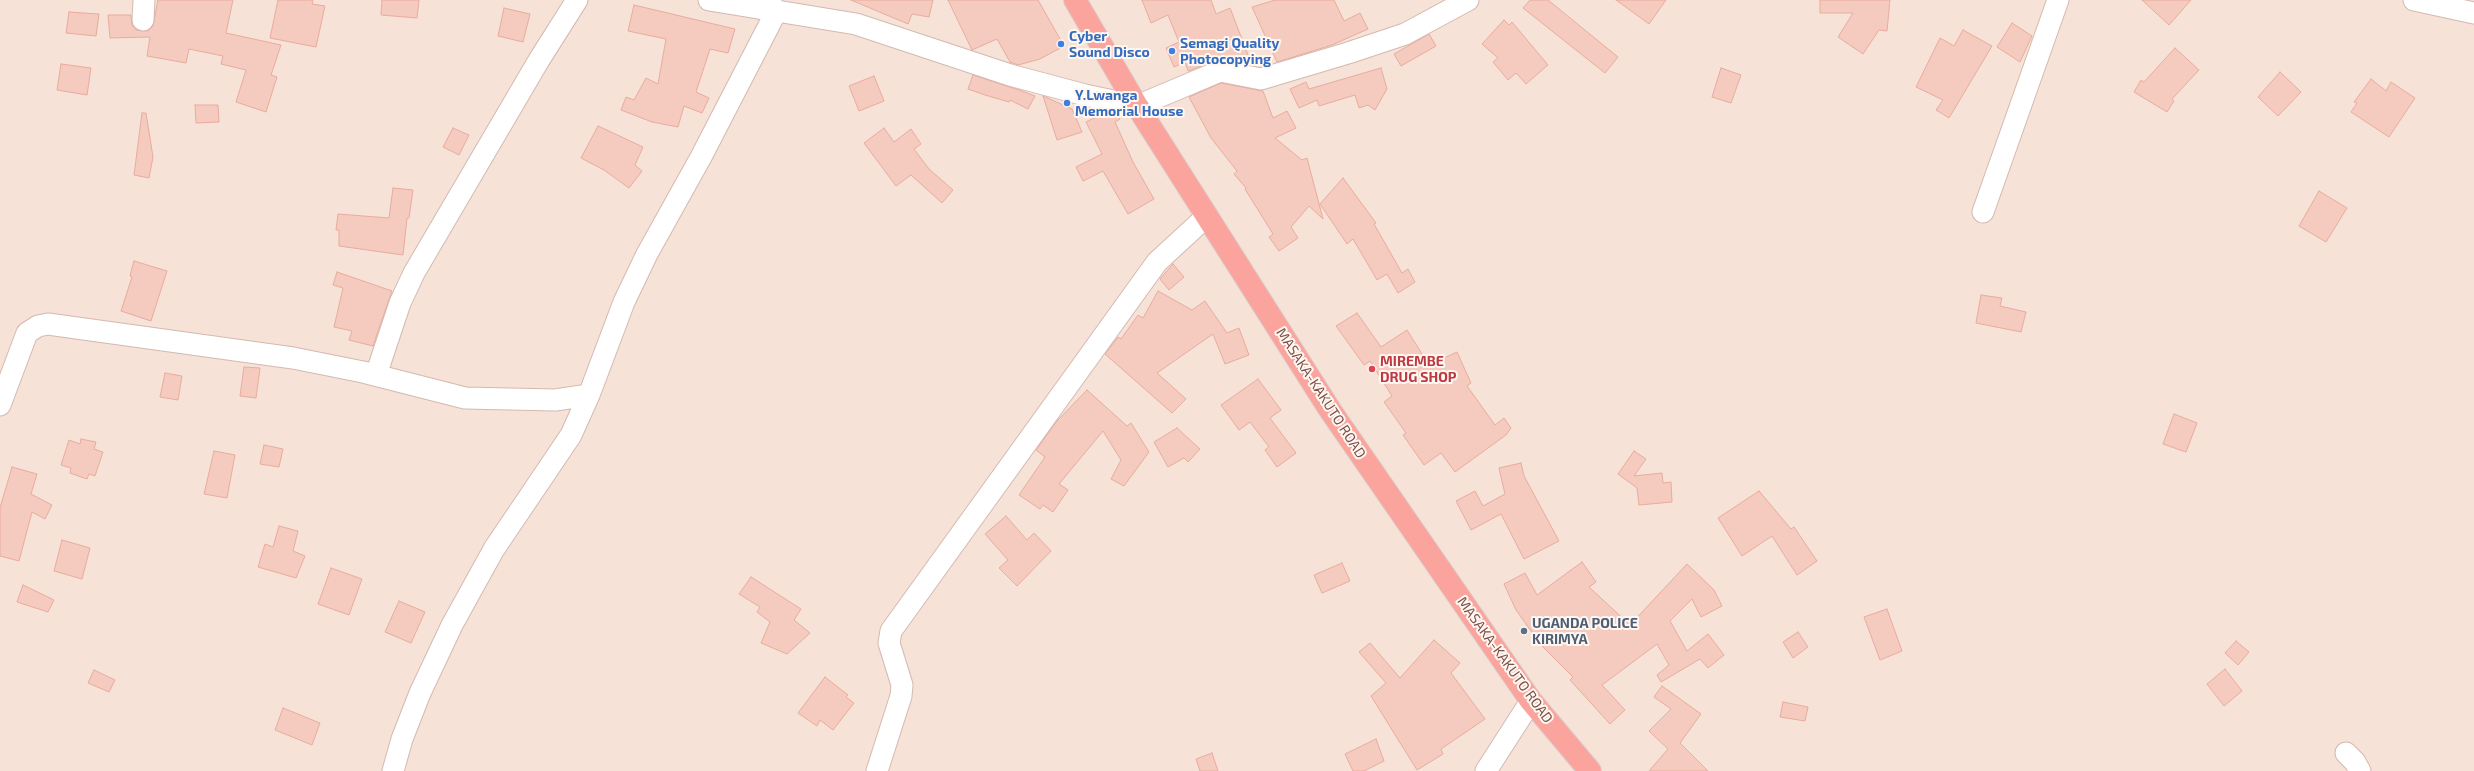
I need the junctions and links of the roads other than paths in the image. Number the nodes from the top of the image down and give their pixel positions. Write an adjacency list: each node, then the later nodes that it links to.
1 (578, 0): 12 (street)
2 (709, 0): 7 (street)
3 (1075, 0): 9 (highway, MASAKA-KAKUTO ROAD)
4 (1468, 0): 9 (street)
5 (2058, 0): 10 (street)
6 (2414, 0): 8 (street)
7 (777, 10): 9 (street); 13 (street)
8 (2474, 13)
9 (1137, 106): 11 (highway, MASAKA-KAKUTO ROAD)
10 (1983, 212)
11 (1208, 216): 15 (highway, MASAKA-KAKUTO ROAD); 18 (street)
12 (376, 375): 13 (street); 14 (street)
13 (589, 395): 17 (street)
14 (0, 405)
15 (1531, 701): 19 (street); 20 (highway, MASAKA-KAKUTO ROAD)
16 (2346, 753): 21 (street)
17 (393, 771)
18 (877, 771)
19 (1486, 771)
20 (1590, 771)
21 (2360, 771)

